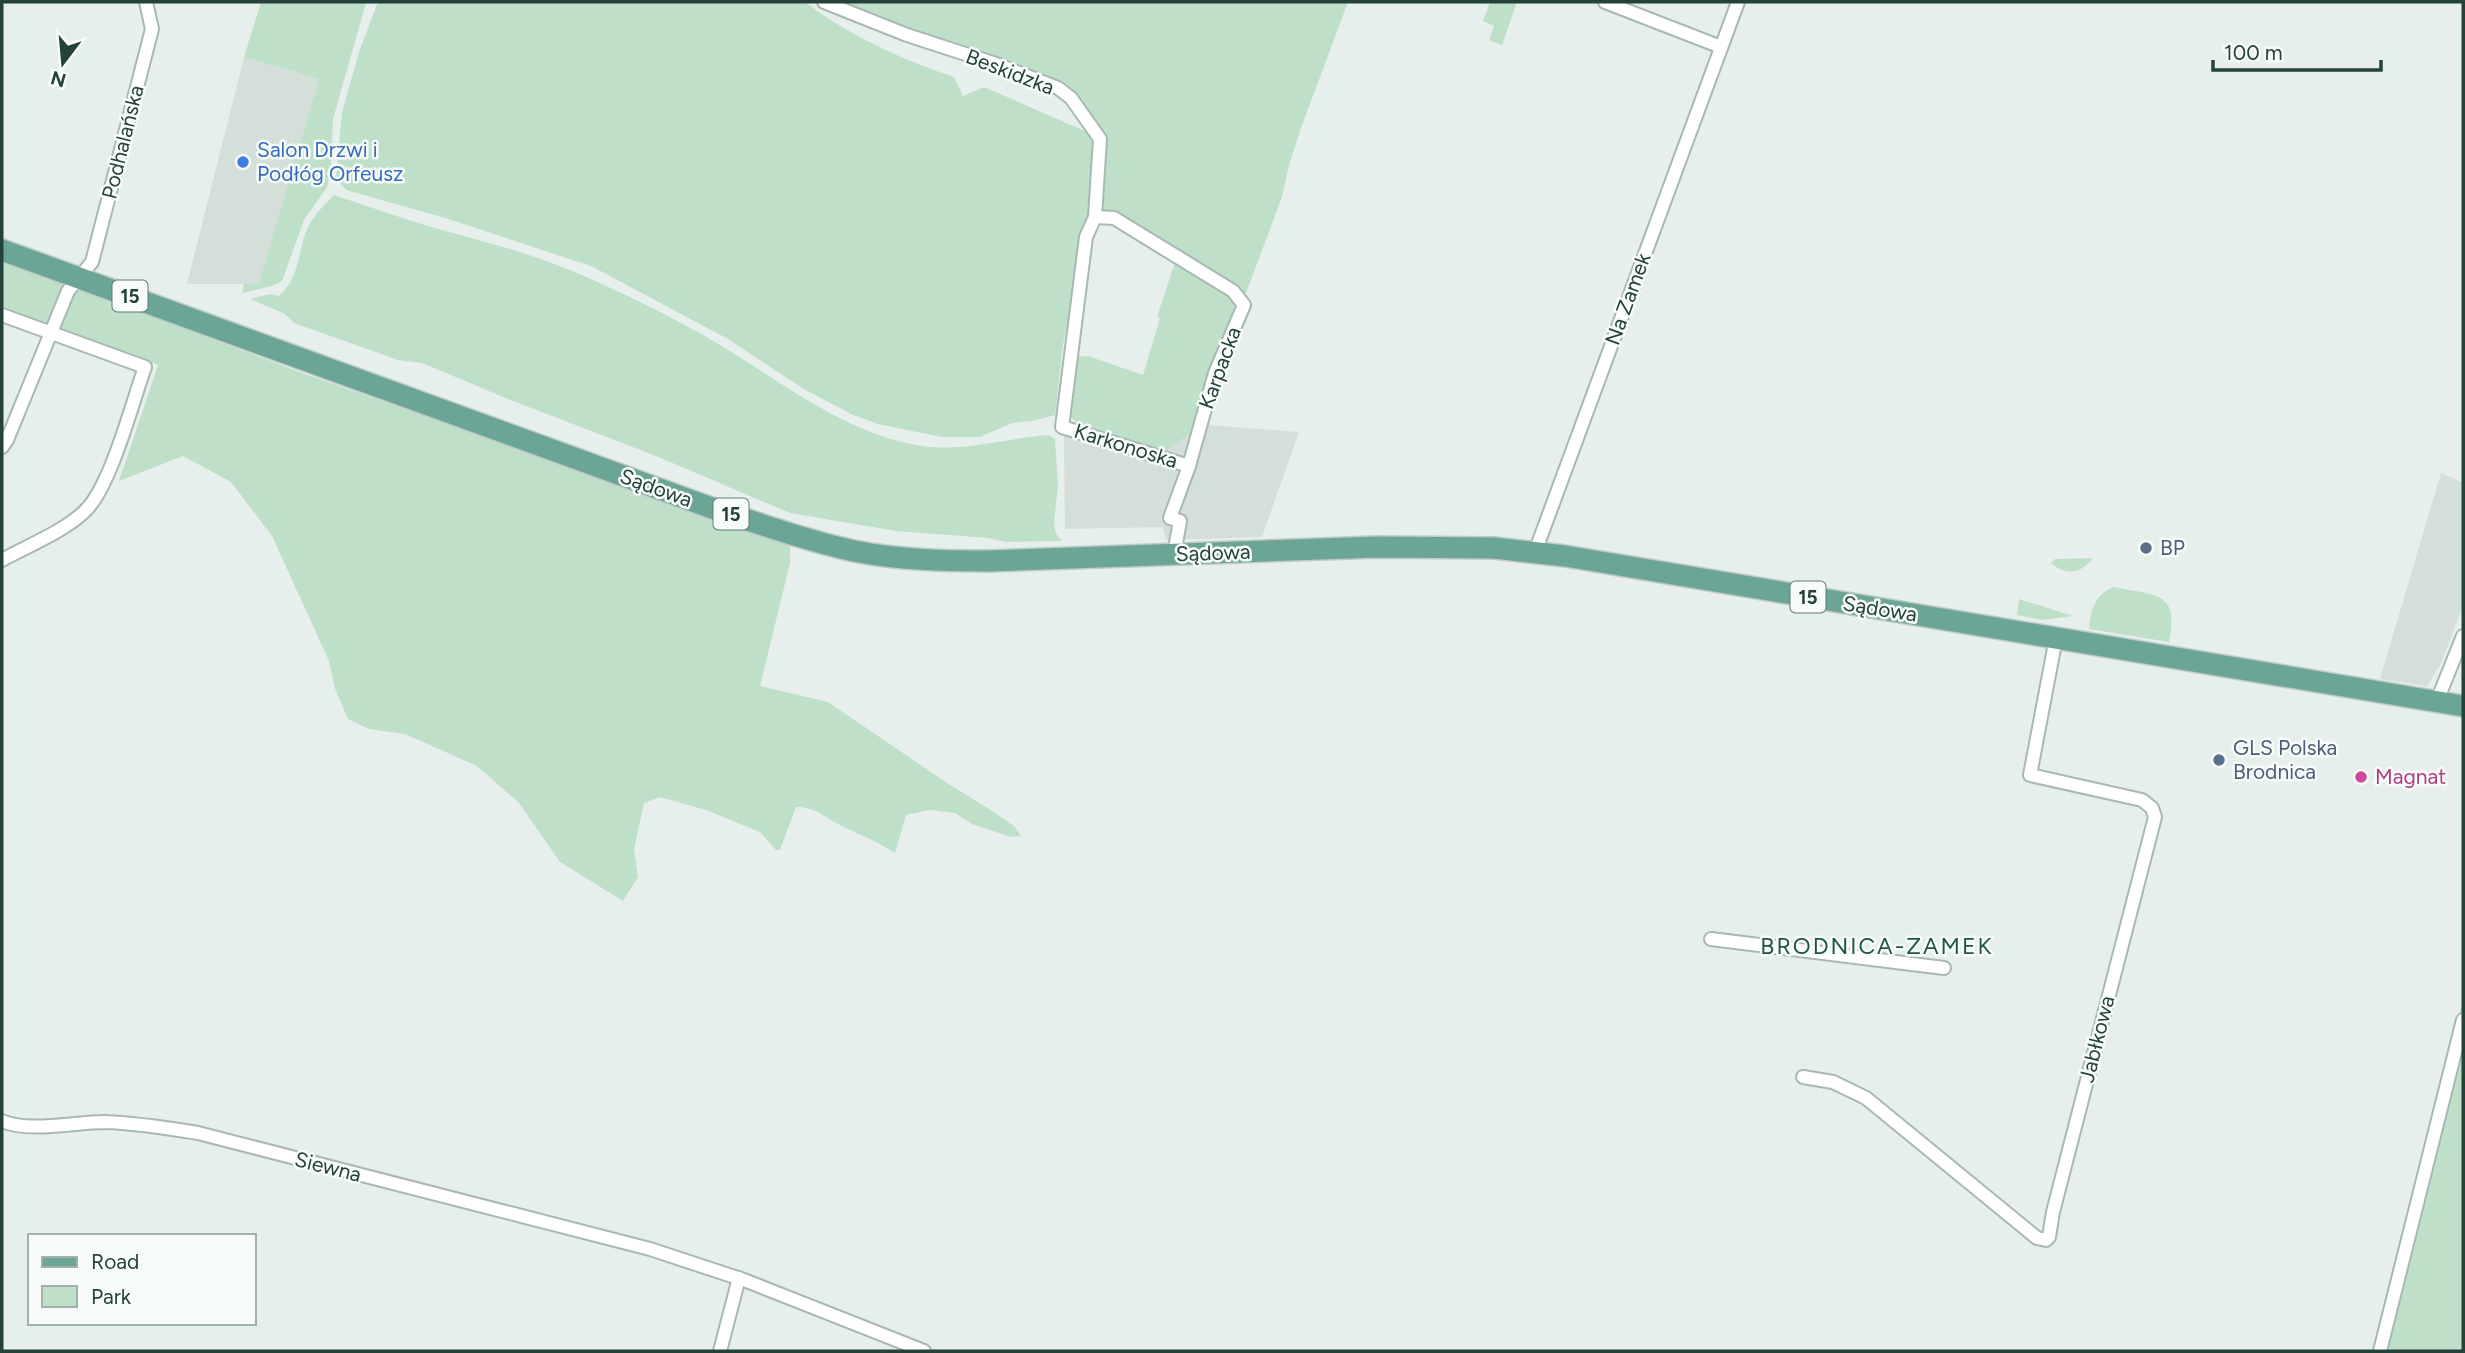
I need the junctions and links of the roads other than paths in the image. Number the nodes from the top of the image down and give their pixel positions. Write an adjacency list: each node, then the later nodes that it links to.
1 (146, 2): 8 (street, Podhalańska)
2 (824, 2): 6 (street, Beskidzka)
3 (1605, 2): 5 (street)
4 (1738, 2): 5 (street, Na Zamek)
5 (1721, 47): 14 (street, Na Zamek)
6 (1095, 217): 11 (street, Beskidzka); 13 (street, Karpacka)
7 (2, 250): 8 (main road, Sądowa / 15)
8 (78, 278): 10 (street, Podhalańska); 15 (main road, Sądowa / 15)
9 (2, 315): 10 (street)
10 (51, 332): 12 (street, Podhalańska); 16 (street)
11 (1062, 427): 13 (street, Karkonoska)
12 (2, 447)
13 (1189, 466): 15 (street, Karpacka)
14 (1535, 552): 15 (main road, Sądowa / 15); 18 (main road, Sądowa / 15)
15 (1174, 554)
16 (2, 560)
17 (2463, 636): 19 (street)
18 (2056, 638): 19 (main road, Sądowa / 15); 24 (street, Jabłkowa)
19 (2437, 701): 20 (main road, Sądowa / 15)
20 (2463, 706)
21 (1711, 939): 22 (street)
22 (1944, 968)
23 (2463, 1020): 29 (street)
24 (1803, 1077)
25 (2, 1121): 26 (street, Siewna)
26 (739, 1278): 27 (street); 28 (street, Siewna)
27 (720, 1351)
28 (924, 1351)
29 (2380, 1351)

